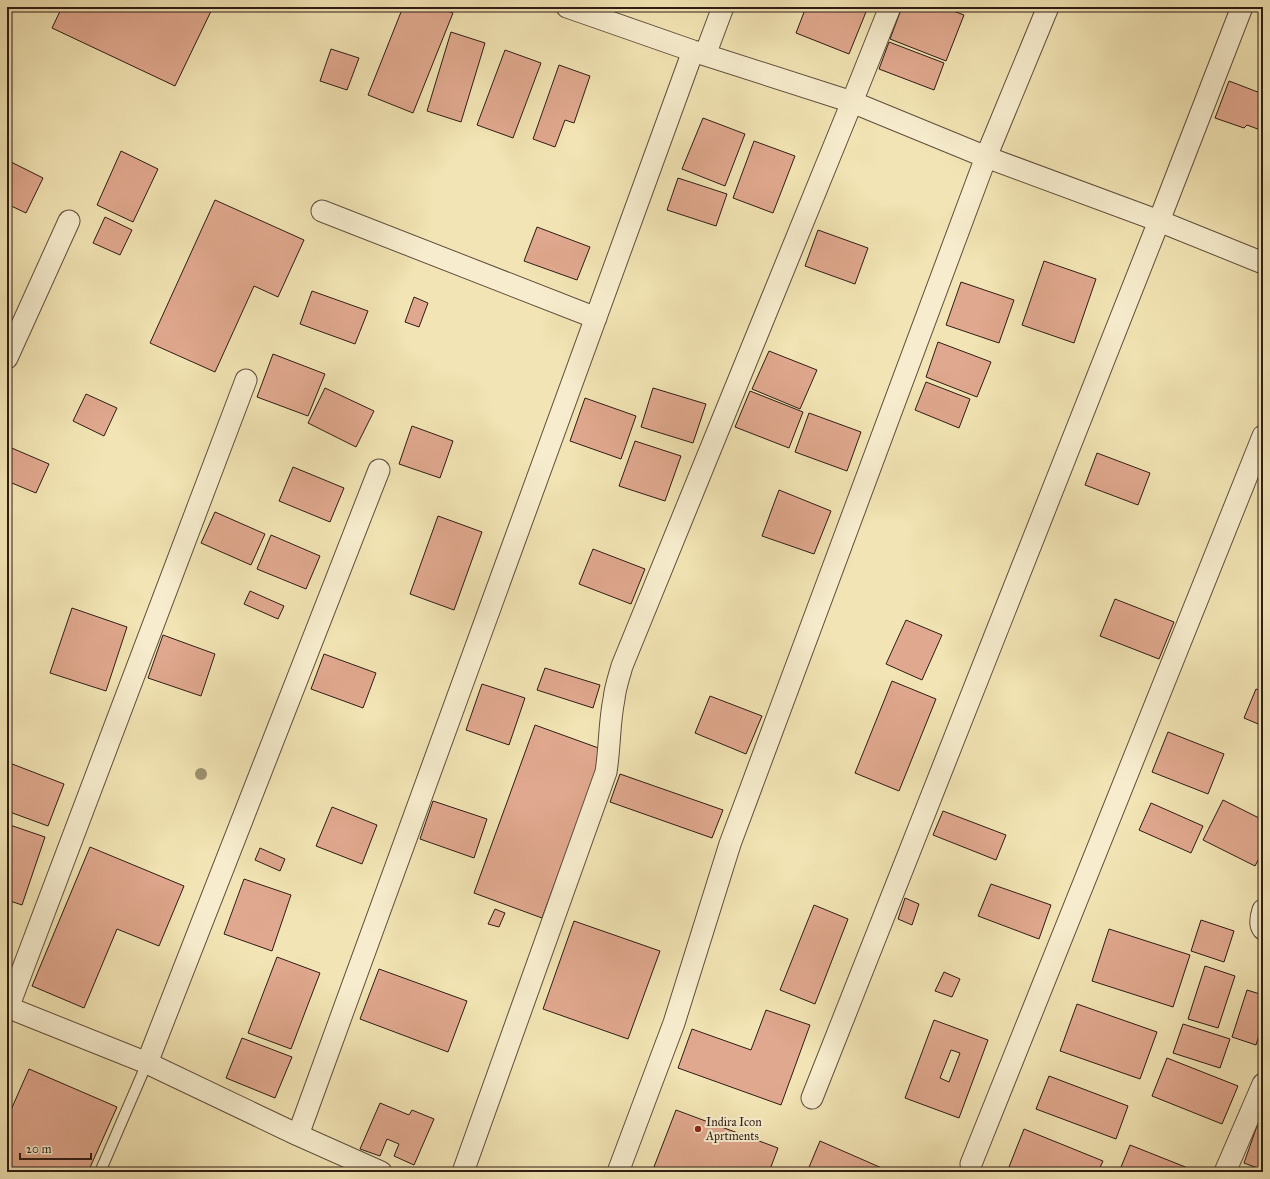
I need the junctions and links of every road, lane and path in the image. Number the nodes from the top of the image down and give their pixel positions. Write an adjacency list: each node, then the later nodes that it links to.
1 (567, 7): 6 (street)
2 (723, 7): 6 (street)
3 (890, 7): 7 (street)
4 (1048, 7): 8 (street)
5 (1242, 7): 11 (street)
6 (699, 53): 7 (street); 13 (street)
7 (852, 102): 8 (street); 29 (street)
8 (986, 157): 11 (street); 30 (street)
9 (322, 211): 13 (street)
10 (68, 221): 14 (street)
11 (1159, 221): 12 (street); 23 (street)
12 (1263, 263)
13 (596, 318): 25 (street)
14 (7, 358)
15 (246, 380): 20 (street)
16 (1263, 436): 26 (street)
17 (379, 470): 21 (street)
18 (1263, 910): 19 (street)
19 (1263, 929)
20 (8, 1007): 21 (street)
21 (147, 1063): 25 (street); 27 (lane)
22 (1263, 1084): 24 (street)
23 (812, 1098)
24 (1258, 1108): 31 (street)
25 (298, 1135): 28 (street)
26 (971, 1164)
27 (100, 1172)
28 (381, 1172)
29 (464, 1172)
30 (618, 1172)
31 (1225, 1172)

